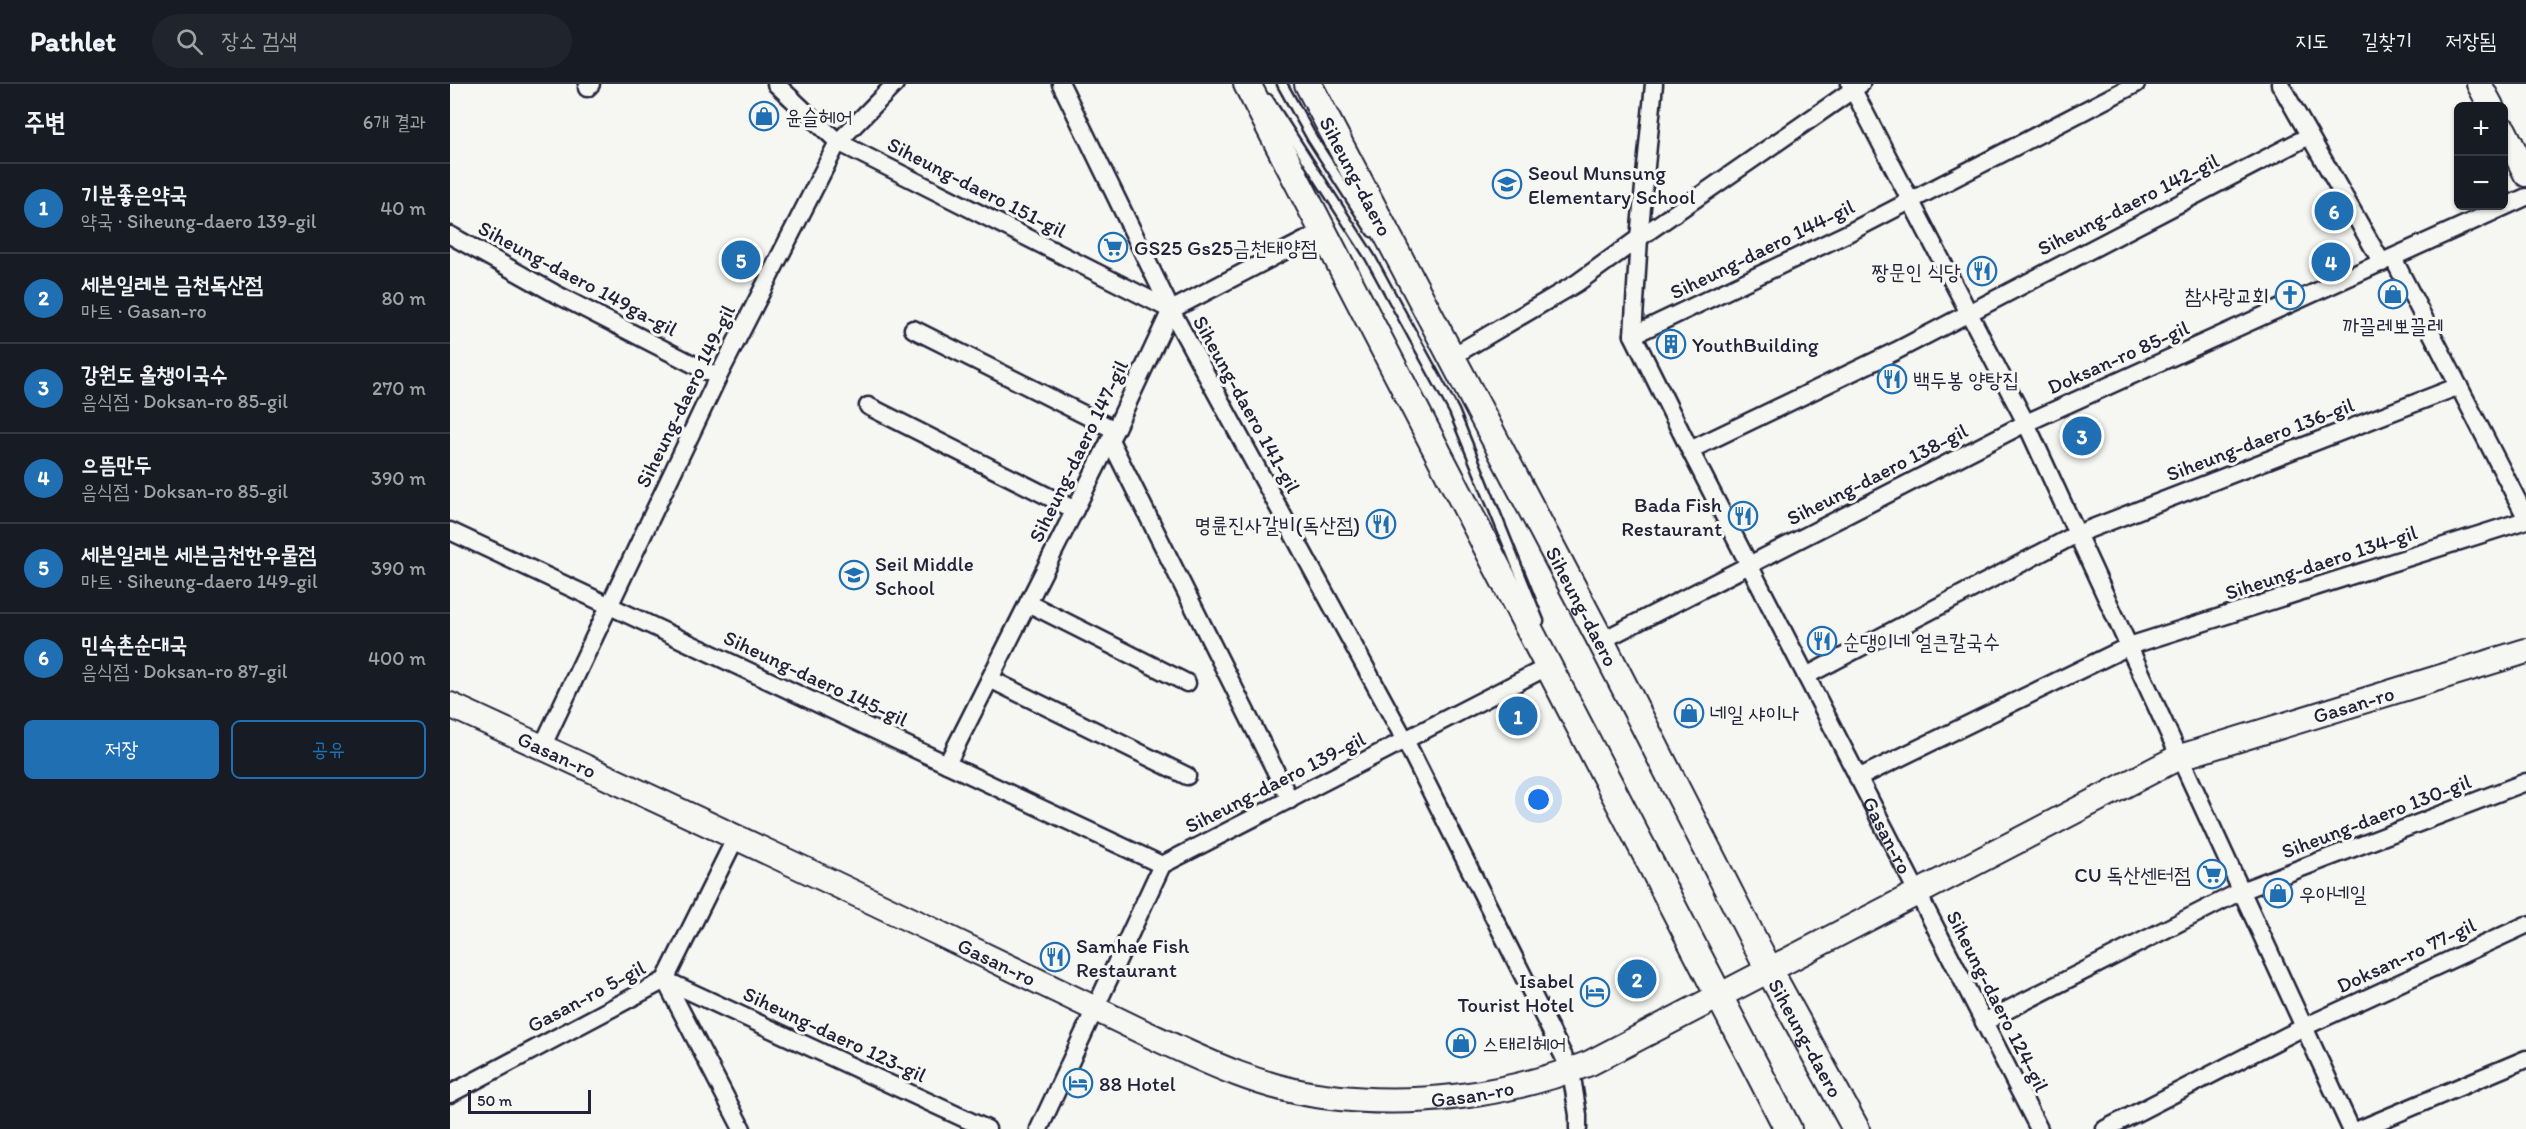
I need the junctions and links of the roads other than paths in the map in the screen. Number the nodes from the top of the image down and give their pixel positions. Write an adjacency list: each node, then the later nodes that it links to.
1 (776, 84): 16 (street, Siheung-daero 151-gil)
2 (895, 84): 16 (street, Siheung-daero 149-gil)
3 (1061, 84): 26 (street, Siheung-daero 141-gil)
4 (1247, 84): 20 (main road)
5 (1257, 84): 44 (lane)
6 (1282, 84): 22 (lane)
7 (1308, 84): 30 (main road, Siheung-daero)
8 (1654, 84): 23 (street)
9 (2136, 84): 19 (street, Siheung-daero 144-gil)
10 (2280, 84): 14 (street)
11 (2479, 84): 13 (main road)
12 (1854, 86): 19 (street); 23 (street)
13 (2489, 102)
14 (2309, 135): 25 (street); 27 (street, Siheung-daero 142-gil)
15 (2508, 138): 17 (main road)
16 (838, 142): 26 (street, Siheung-daero 151-gil); 31 (street, Siheung-daero 149-gil)
17 (2526, 174)
18 (2526, 197): 25 (street, Doksan-ro 85-gil)
19 (1910, 201): 27 (street); 29 (street, Siheung-daero 144-gil)
20 (1323, 231): 26 (street); 48 (main road)
21 (450, 235): 31 (street, Siheung-daero 149ga-gil)
22 (1377, 238)
23 (1639, 238): 29 (street); 30 (street)
24 (1383, 248): 30 (lane)
25 (2387, 260): 32 (street); 34 (street, Doksan-ro 85-gil)
26 (1171, 310): 35 (street, Siheung-daero 147-gil); 53 (street, Siheung-daero 141-gil)
27 (1968, 313): 34 (street); 36 (street, Siheung-daero 142-gil)
28 (913, 329): 35 (street)
29 (1633, 335): 36 (street)
30 (1446, 348): 45 (main road, Siheung-daero)
31 (718, 376): 43 (street, Siheung-daero 149-gil)
32 (2459, 386): 38 (street, Siheung-daero 134-gil); 40 (street, Siheung-daero 136-gil)
33 (868, 406): 37 (street)
34 (2025, 423): 40 (street); 41 (street, Siheung-daero 138-gil)
35 (1112, 435): 37 (street, Siheung-daero 147-gil); 60 (street)
36 (1690, 450): 41 (street)
37 (1075, 510): 42 (street, Siheung-daero 147-gil)
38 (2526, 518): 46 (street, Siheung-daero 134-gil)
39 (450, 531): 43 (street, Siheung-daero 145-gil)
40 (2077, 534): 46 (street); 49 (street, Siheung-daero 136-gil)
41 (1749, 564): 45 (street, Siheung-daero 138-gil); 49 (street)
42 (1028, 603): 50 (street, Siheung-daero 147-gil); 51 (street)
43 (609, 606): 54 (street, Siheung-daero 149-gil); 56 (street, Siheung-daero 145-gil)
44 (1544, 634)
45 (1601, 641): 66 (main road, Siheung-daero)
46 (2129, 646): 55 (street); 58 (street, Siheung-daero 134-gil)
47 (2526, 651): 55 (main road, Gasan-ro)
48 (1548, 656): 53 (street, Siheung-daero 139-gil); 68 (main road)
49 (1806, 676): 58 (street)
50 (990, 679): 56 (street, Siheung-daero 147-gil); 57 (street)
51 (1187, 683)
52 (450, 705): 54 (main road, Gasan-ro)
53 (1405, 740): 60 (street, Siheung-daero 139-gil); 73 (street)
54 (542, 747): 61 (main road, Gasan-ro)
55 (2180, 757): 63 (street); 64 (main road, Gasan-ro)
56 (947, 764): 62 (street, Siheung-daero 145-gil)
57 (1187, 776)
58 (1858, 778): 64 (street, Gasan-ro)
59 (2526, 782): 63 (street, Siheung-daero 130-gil)
60 (1290, 800): 62 (street, Siheung-daero 139-gil)
61 (737, 835): 67 (street, Gasan-ro 5-gil); 69 (main road, Gasan-ro)
62 (1162, 865): 69 (street)
63 (2241, 891): 70 (street, Siheung-daero 130-gil); 71 (street)
64 (1917, 893): 66 (main road, Gasan-ro); 70 (street, Siheung-daero 124-gil)
65 (2526, 925): 71 (street, Doksan-ro 77-gil)
66 (1769, 970): 68 (main road, Gasan-ro); 80 (main road, Siheung-daero)
67 (665, 980): 74 (street, Gasan-ro 5-gil); 76 (street); 77 (street, Siheung-daero 123-gil)
68 (1719, 996): 73 (main road, Gasan-ro); 75 (main road)
69 (1096, 1009): 73 (main road, Gasan-ro); 78 (street)
70 (1984, 1022): 81 (street, Siheung-daero 124-gil)
71 (2304, 1027): 82 (street, Doksan-ro 77-gil); 83 (street)
72 (2526, 1059): 84 (street)
73 (1570, 1071): 79 (street)
74 (450, 1094)
75 (1792, 1124)
76 (742, 1129)
77 (987, 1129)
78 (1039, 1129)
79 (1578, 1129)
80 (1856, 1129)
81 (2039, 1129)
82 (2105, 1129)
83 (2351, 1129)
84 (2360, 1129)

